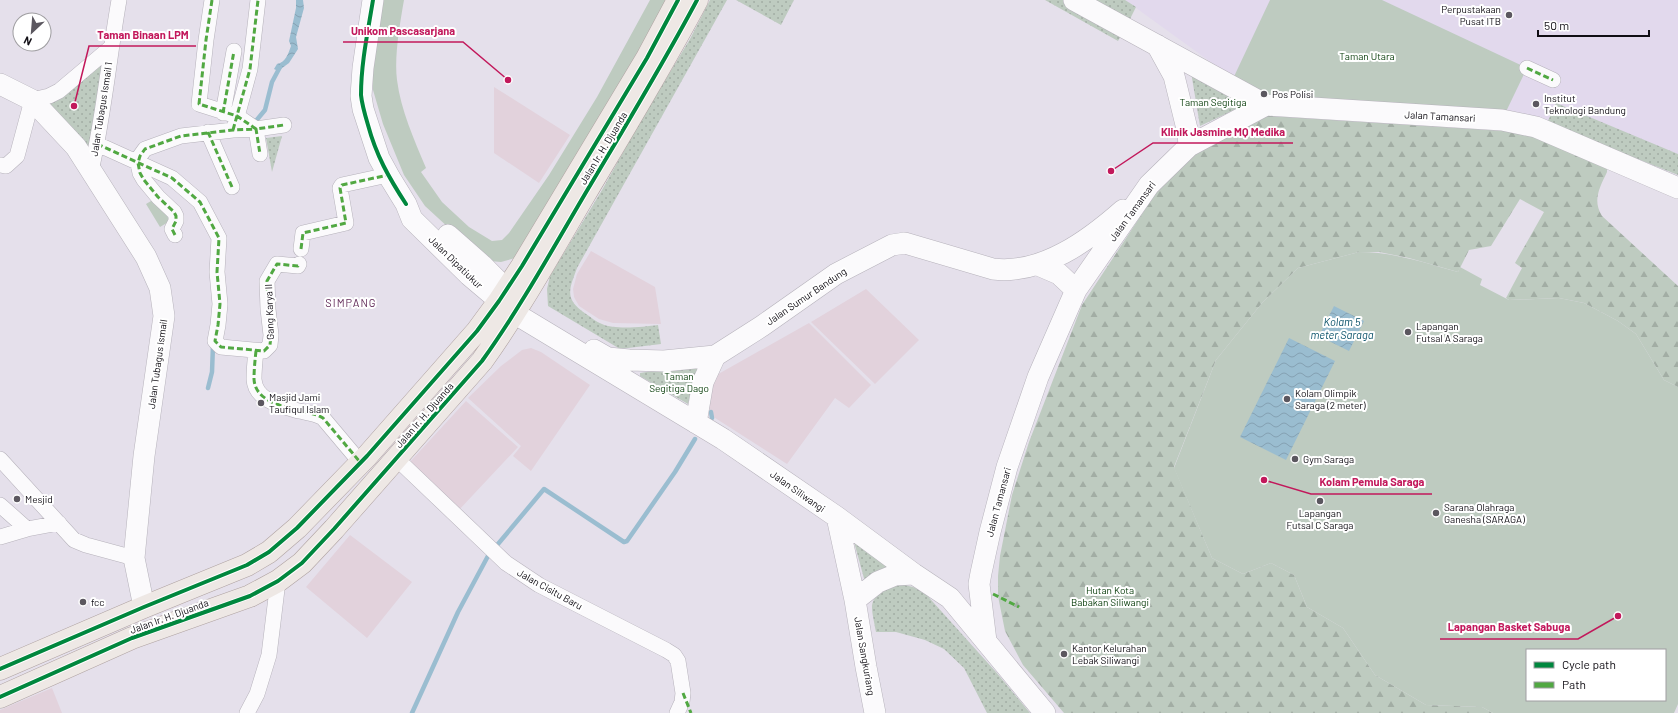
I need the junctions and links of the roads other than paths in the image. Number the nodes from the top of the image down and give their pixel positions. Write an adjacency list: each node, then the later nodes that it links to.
1 (119, 0): 9 (street, Jalan Tubagus Ismail 1)
2 (212, 0): 16 (street)
3 (258, 0): 16 (street)
4 (373, 0): 26 (main road, Jalan Dipatiukur)
5 (678, 0): 35 (main road, Jalan Ir. H. Djuanda)
6 (697, 0): 35 (main road, Jalan Ir. H. Djuanda)
7 (1074, 0): 8 (main road)
8 (1156, 45): 15 (main road); 21 (main road)
9 (110, 48): 14 (street); 20 (street, Jalan Tubagus Ismail 1)
10 (234, 51): 16 (street)
11 (1527, 68): 12 (street)
12 (1553, 80)
13 (0, 84): 14 (main road, Jalan Tubagus Ismail)
14 (32, 100): 24 (street); 25 (main road, Jalan Tubagus Ismail)
15 (1266, 105): 21 (main road, Jalan Tamansari); 29 (main road, Jalan Tamansari)
16 (231, 119): 18 (street); 19 (street)
17 (284, 125): 18 (street)
18 (256, 129): 22 (street)
19 (208, 132): 23 (street); 28 (street)
20 (97, 144): 23 (street); 25 (street, Jalan Tubagus Ismail 1)
21 (1189, 146): 27 (main road, Jalan Tamansari)
22 (260, 154)
23 (138, 163): 30 (street); 36 (street)
24 (0, 165)
25 (91, 171): 47 (main road, Jalan Tubagus Ismail)
26 (388, 174): 31 (street); 35 (main road, Jalan Dipatiukur)
27 (1149, 185): 33 (main road, Jalan Sumur Bandung); 34 (main road, Jalan Tamansari)
28 (232, 187)
29 (1678, 188)
30 (175, 235)
31 (301, 249)
32 (298, 264): 36 (street, Gang Karya II)
33 (1038, 265): 34 (main road); 37 (main road, Jalan Sumur Bandung)
34 (1076, 290): 50 (main road, Jalan Tamansari)
35 (510, 302): 37 (main road); 38 (main road, Jalan Siliwangi); 40 (main road, Jalan Ir. H. Djuanda); 41 (main road, Jalan Ir. H. Djuanda)
36 (256, 351): 40 (street)
37 (715, 356): 38 (main road)
38 (696, 423): 43 (main road, Jalan Siliwangi)
39 (0, 459): 44 (street)
40 (360, 462): 53 (main road, Jalan Ir. H. Djuanda)
41 (402, 465): 49 (main road, Jalan Ir. H. Djuanda); 56 (street, Jalan Cisitu Baru)
42 (0, 505): 45 (street)
43 (837, 518): 48 (main road, Jalan Siliwangi); 52 (main road, Jalan Sangkuriang)
44 (59, 523): 45 (street); 47 (street)
45 (27, 529): 46 (street)
46 (0, 537)
47 (134, 558): 53 (main road, Jalan Tubagus Ismail)
48 (914, 574): 51 (main road, Jalan Siliwangi); 52 (main road)
49 (278, 581): 57 (main road, Jalan Ir. H. Djuanda); 58 (street)
50 (979, 584): 51 (main road); 54 (main road, Jalan Tamansari)
51 (950, 598): 54 (main road, Jalan Siliwangi)
52 (855, 600): 61 (main road, Jalan Sangkuriang)
53 (144, 607): 55 (main road, Jalan Ir. H. Djuanda)
54 (986, 641): 62 (main road, Jalan Siliwangi)
55 (0, 669)
56 (683, 693): 59 (street, Jalan Cisitu Baru); 60 (street)
57 (0, 697)
58 (247, 713)
59 (677, 713)
60 (691, 713)
61 (875, 713)
62 (1045, 713)

